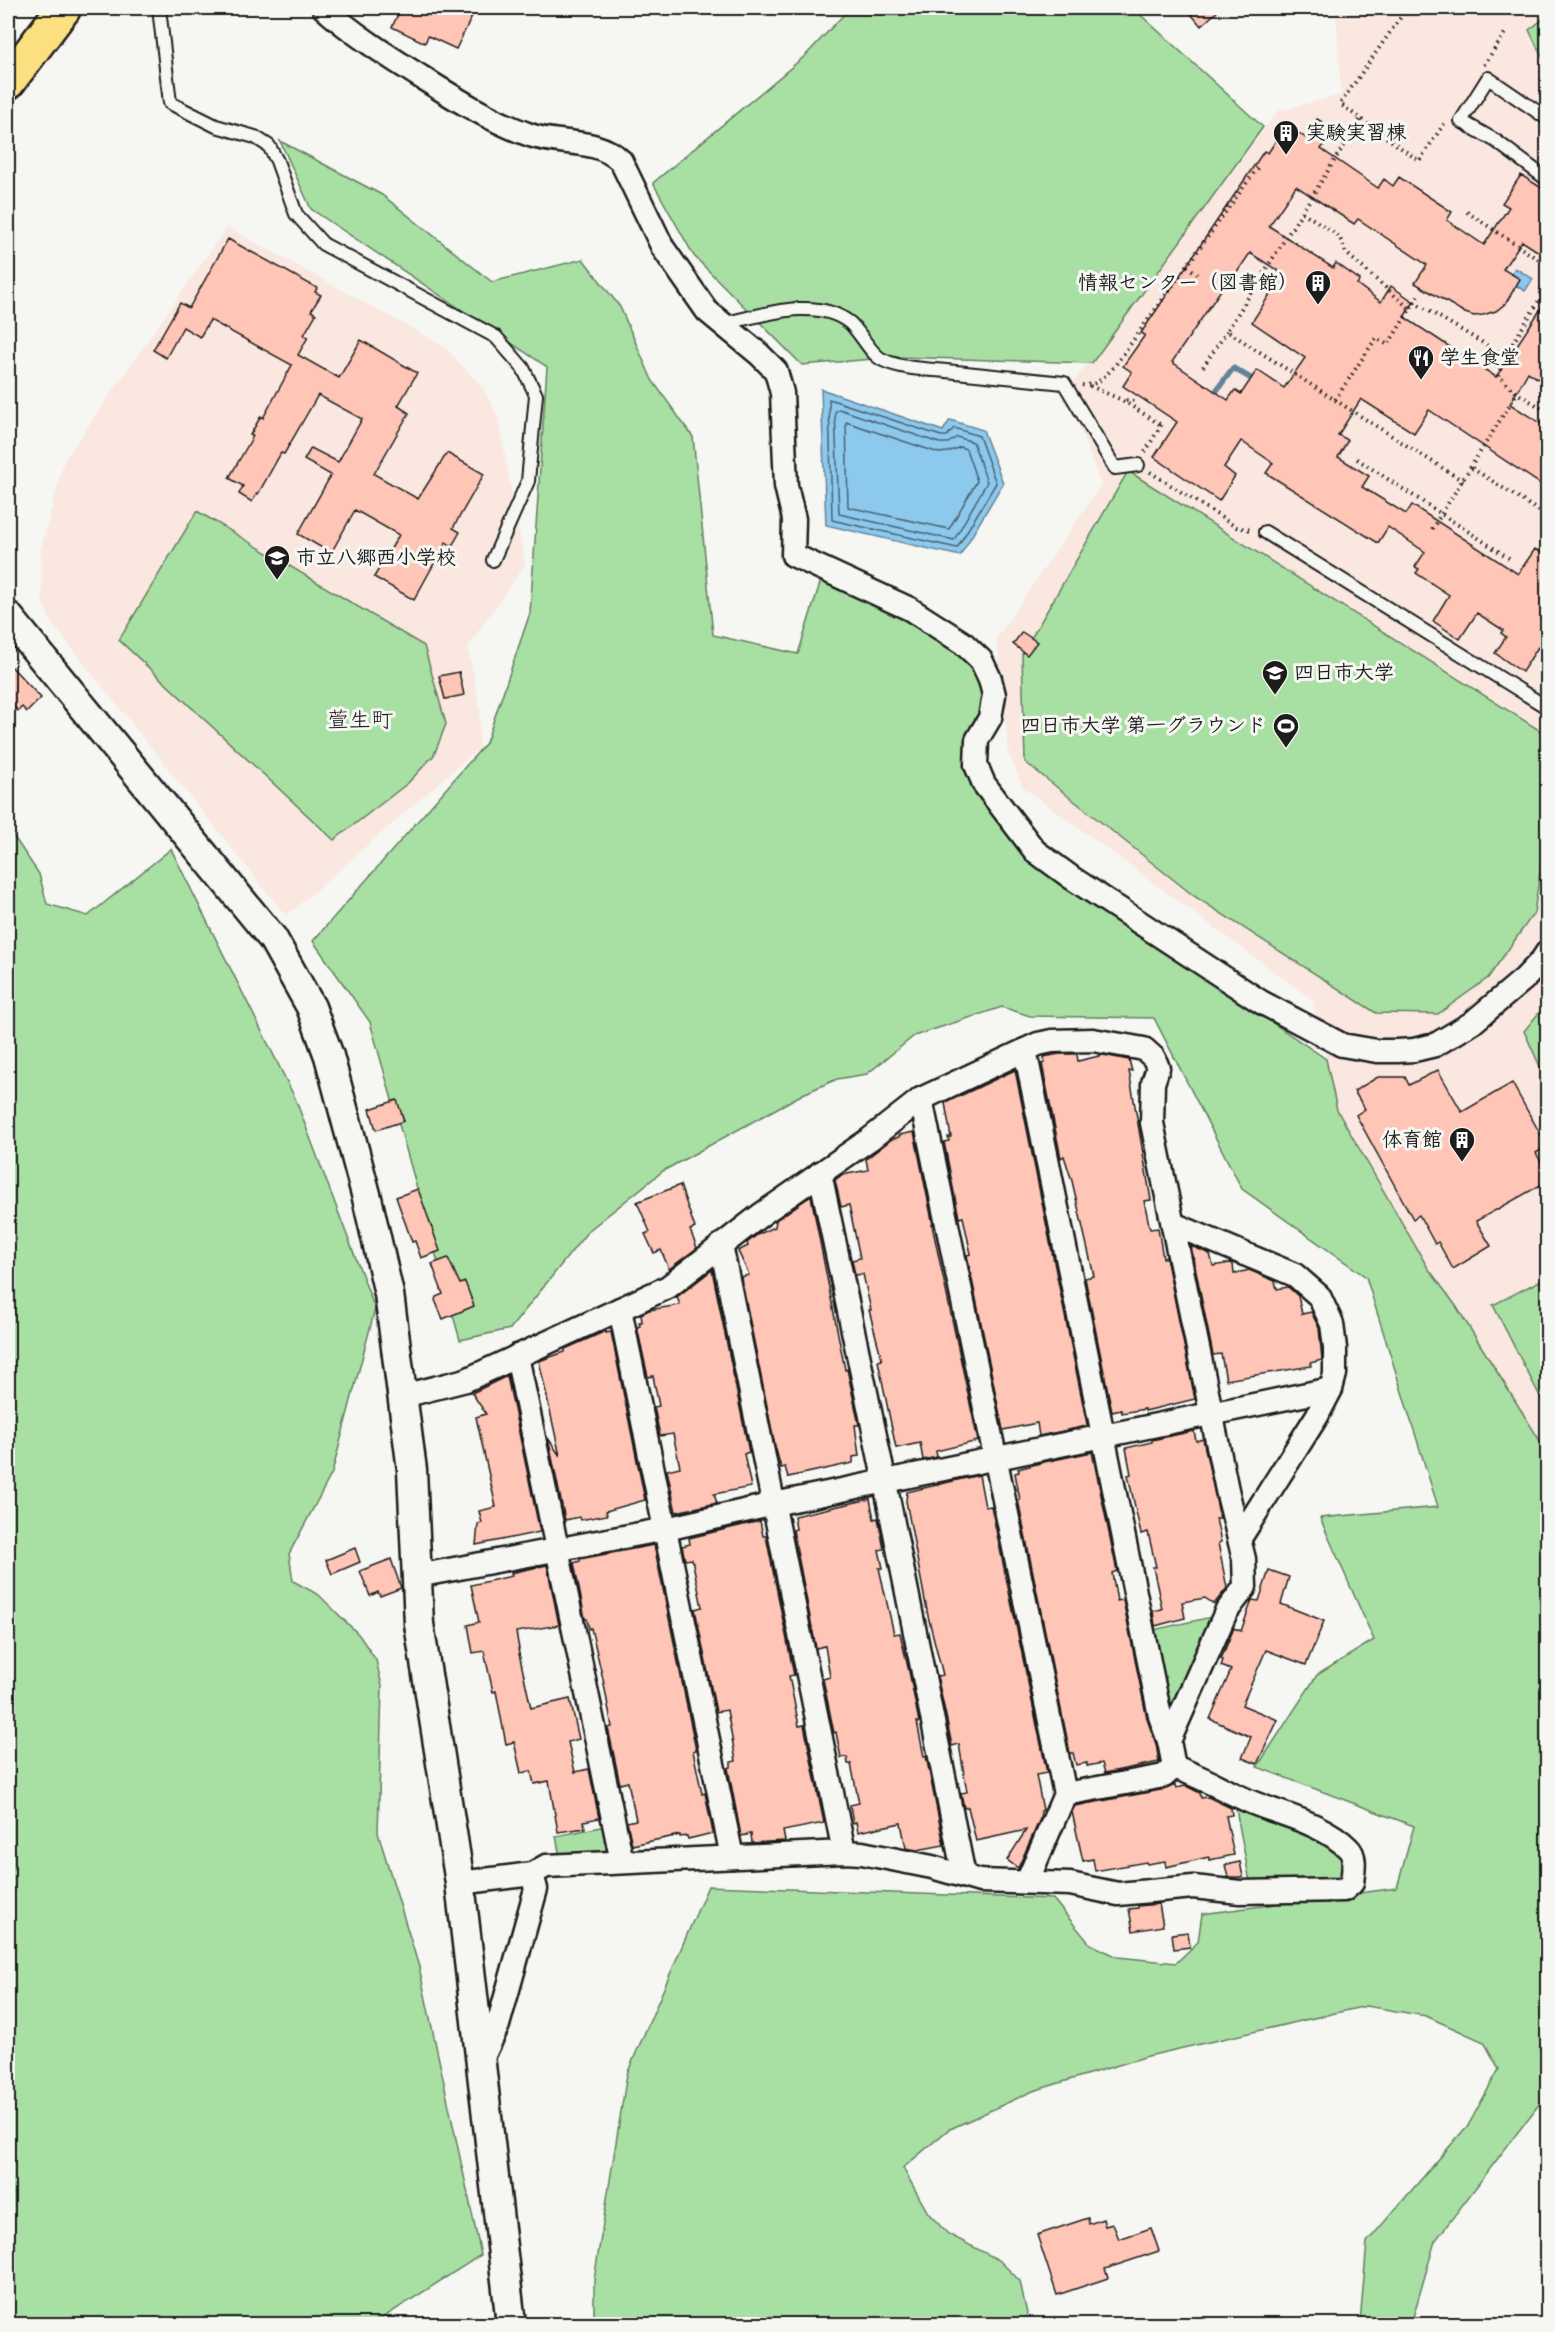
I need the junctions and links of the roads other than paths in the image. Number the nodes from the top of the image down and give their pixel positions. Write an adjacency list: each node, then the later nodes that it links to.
1 (51, 8): 5 (highway)
2 (64, 8): 6 (highway)
3 (159, 8): 12 (lane)
4 (324, 8): 9 (street)
5 (8, 76)
6 (8, 82)
7 (1548, 119): 8 (lane)
8 (1548, 180)
9 (721, 324): 10 (lane); 15 (street)
10 (1138, 465)
11 (1264, 532): 14 (lane)
12 (493, 560)
13 (8, 616): 24 (street)
14 (1548, 708)
15 (1548, 951)
16 (1024, 1050): 17 (street); 19 (street); 26 (street)
17 (921, 1099): 18 (street); 27 (street)
18 (820, 1173): 20 (street); 28 (street)
19 (1173, 1224): 23 (street); 25 (street)
20 (721, 1245): 21 (street); 29 (street)
21 (620, 1309): 22 (street); 30 (street)
22 (517, 1356): 24 (street); 32 (street)
23 (1332, 1389): 25 (street); 31 (street)
24 (403, 1396): 33 (street)
25 (1212, 1414): 26 (street); 31 (street)
26 (1104, 1438): 27 (street); 34 (street)
27 (996, 1459): 28 (street); 36 (street)
28 (885, 1483): 29 (street); 41 (street)
29 (774, 1504): 30 (street); 37 (street)
30 (666, 1529): 32 (street); 38 (street)
31 (1240, 1538): 34 (street)
32 (557, 1550): 33 (street); 39 (street)
33 (417, 1576): 43 (street)
34 (1169, 1741): 35 (street)
35 (1174, 1767): 36 (street); 42 (street)
36 (1065, 1794): 42 (street)
37 (844, 1852): 38 (street); 41 (street)
38 (732, 1857): 39 (street)
39 (622, 1862): 40 (street)
40 (532, 1874): 43 (street); 44 (street)
41 (964, 1876): 42 (street)
42 (1028, 1882)
43 (460, 1883): 44 (street)
44 (482, 2059): 45 (street)
45 (511, 2325)

